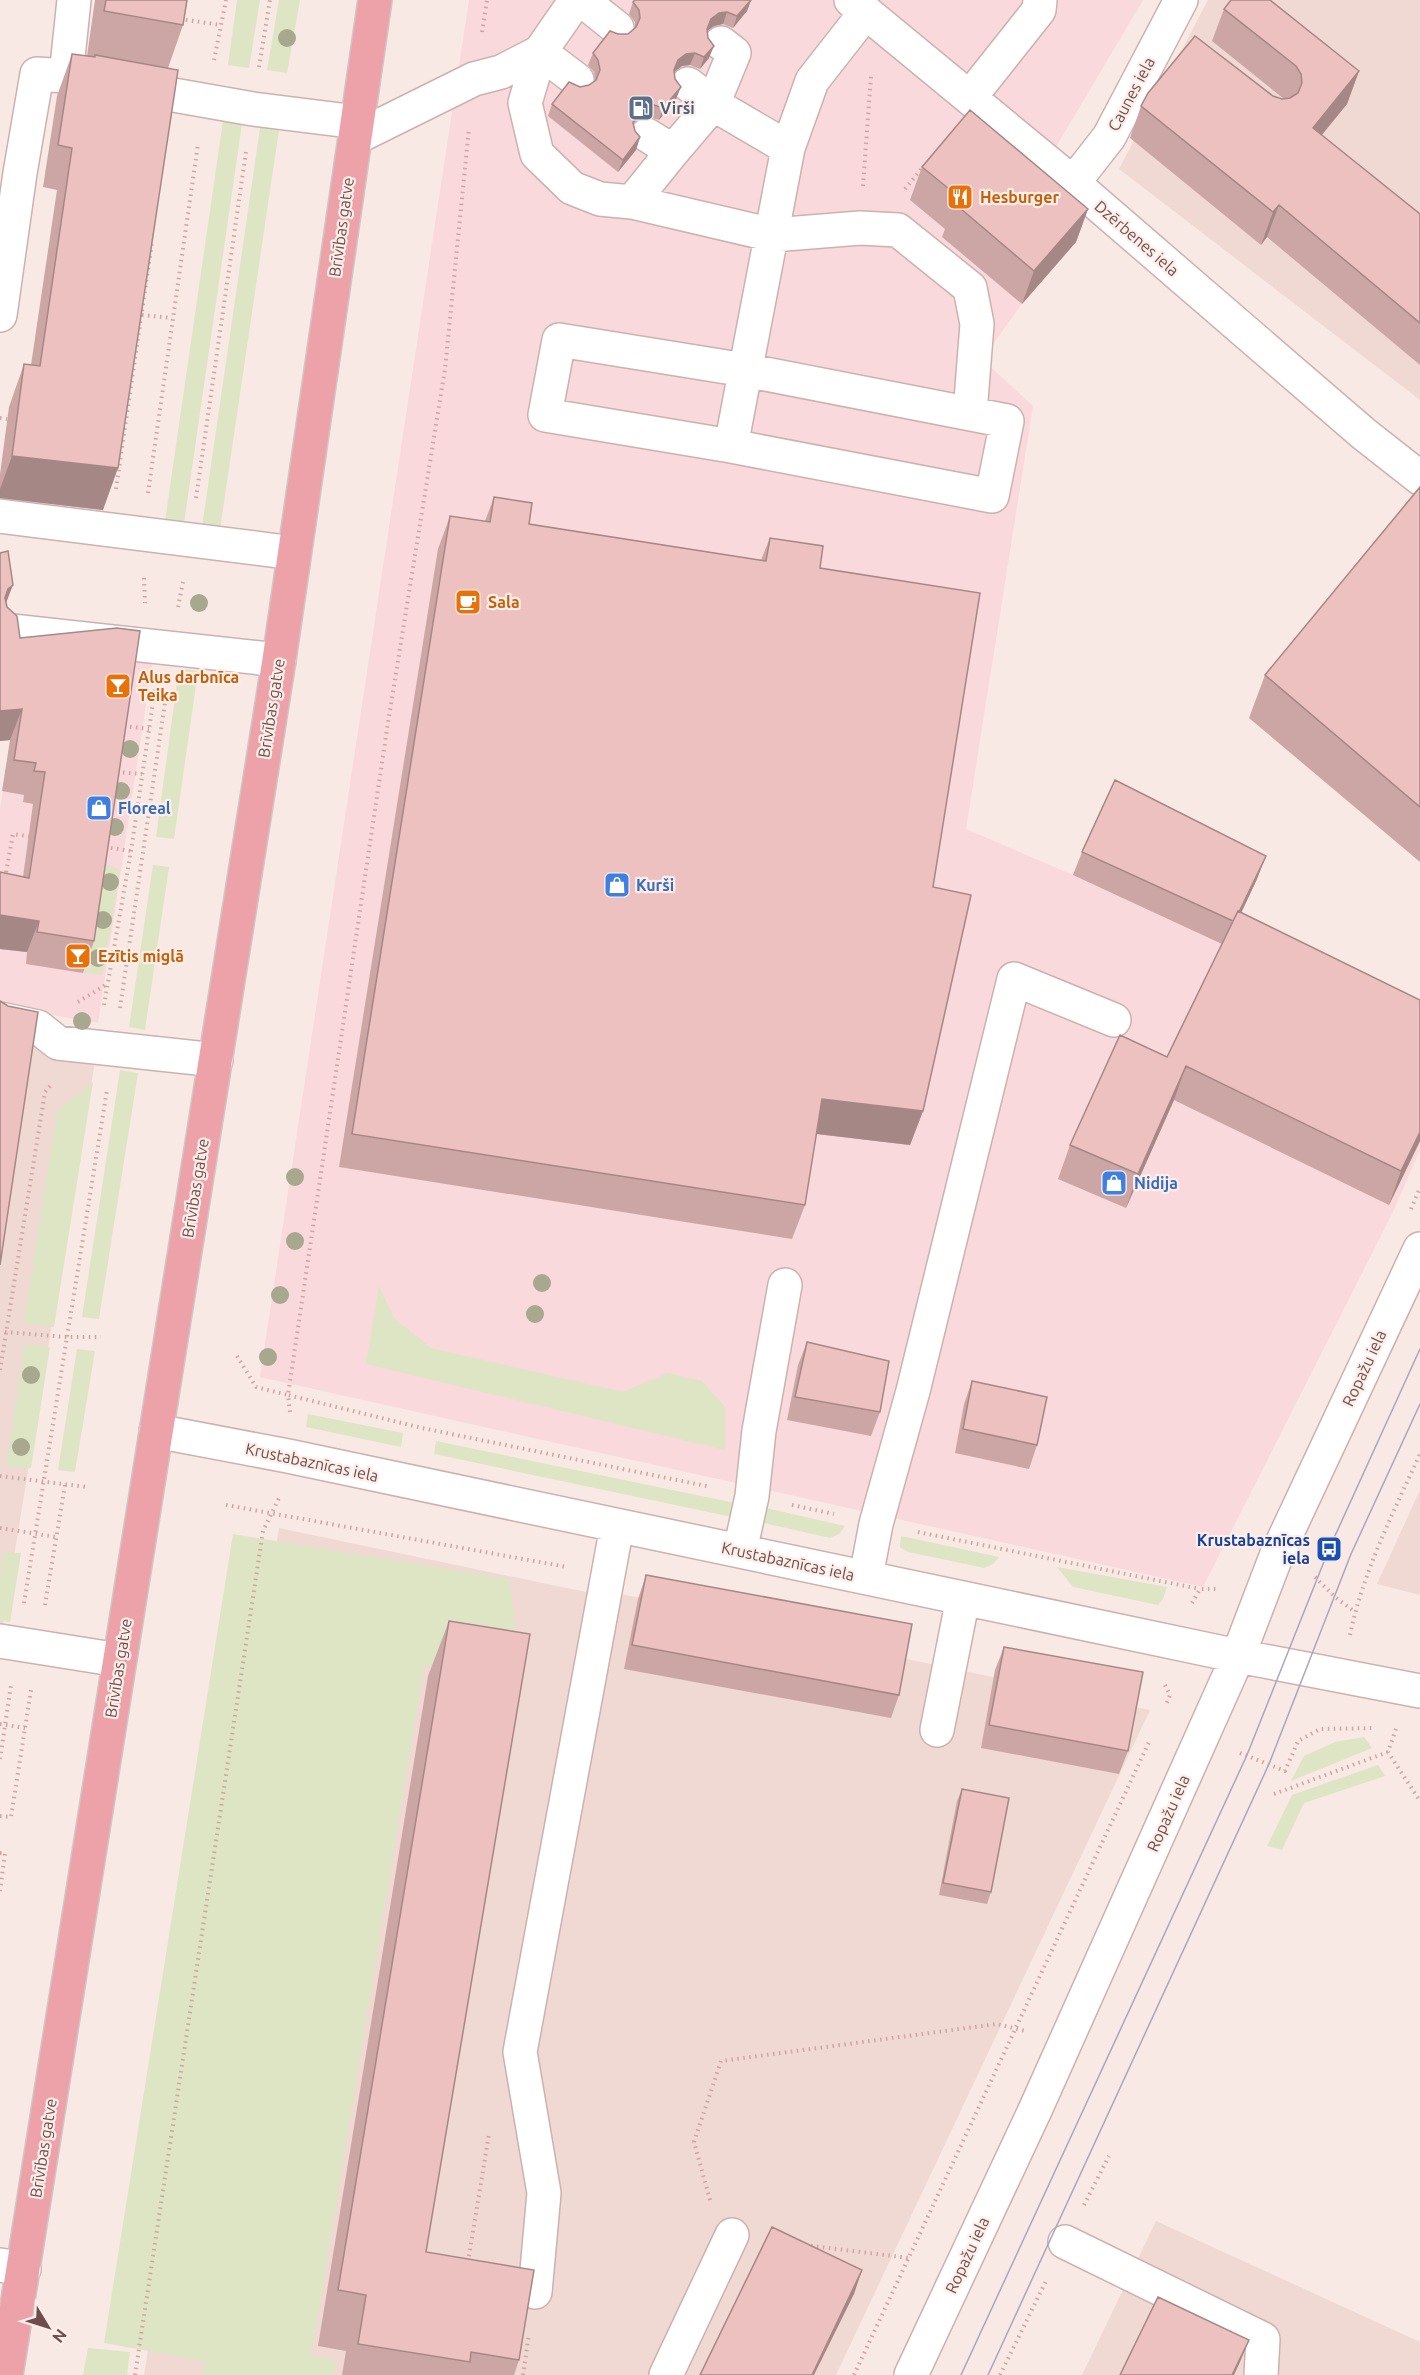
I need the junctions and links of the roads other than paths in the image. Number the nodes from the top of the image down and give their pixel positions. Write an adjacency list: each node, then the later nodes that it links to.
1 (74, 0): 13 (street)
2 (375, 0): 18 (highway, Brīvības gatve)
3 (576, 0): 12 (street)
4 (582, 0): 8 (street)
5 (1040, 0): 16 (street)
6 (1181, 0): 9 (street, Caunes iela)
7 (858, 6): 16 (street, Dzērbenes iela); 19 (street)
8 (617, 28)
9 (1166, 29): 11 (street); 20 (street, Caunes iela)
10 (721, 43): 17 (street)
11 (1192, 50)
12 (540, 52): 14 (street); 18 (street); 21 (street)
13 (66, 76): 18 (street); 23 (street)
14 (577, 80)
15 (688, 84): 17 (street)
16 (970, 97): 20 (street, Dzērbenes iela)
17 (712, 104): 19 (street); 21 (street)
18 (356, 130): 29 (highway, Brīvības gatve)
19 (788, 148): 22 (street)
20 (1073, 183): 27 (street, Dzērbenes iela)
21 (632, 202): 22 (street)
22 (773, 235): 24 (street); 25 (street)
23 (1, 303)
24 (745, 369): 25 (street); 26 (street); 26 (street)
25 (970, 413): 26 (street)
26 (730, 446)
27 (1420, 478)
28 (0, 516): 29 (street)
29 (294, 553): 31 (highway, Brīvības gatve)
30 (12, 632): 31 (street)
31 (279, 660): 34 (highway, Brīvības gatve)
32 (0, 1019): 34 (street)
33 (1114, 1020): 40 (street)
34 (216, 1060): 37 (highway, Brīvības gatve)
35 (1420, 1249): 43 (street, Ropažu iela)
36 (785, 1285): 39 (street)
37 (156, 1431): 38 (street, Krustabaznīcas iela); 44 (highway, Brīvības gatve)
38 (617, 1526): 39 (street, Krustabaznīcas iela); 50 (street)
39 (740, 1551): 40 (street, Krustabaznīcas iela)
40 (866, 1577): 41 (street, Krustabaznīcas iela)
41 (963, 1598): 43 (street, Krustabaznīcas iela); 46 (street)
42 (9, 1643): 44 (street)
43 (1238, 1656): 45 (street, Krustabaznīcas iela); 53 (street, Ropažu iela)
44 (119, 1660): 49 (highway, Brīvības gatve)
45 (1420, 1691)
46 (937, 1730)
47 (732, 2235): 52 (street)
48 (1065, 2242): 54 (street)
49 (12, 2267): 51 (highway, Brīvības gatve)
50 (535, 2292)
51 (6, 2375)
52 (666, 2375)
53 (911, 2375)
54 (1261, 2375)

